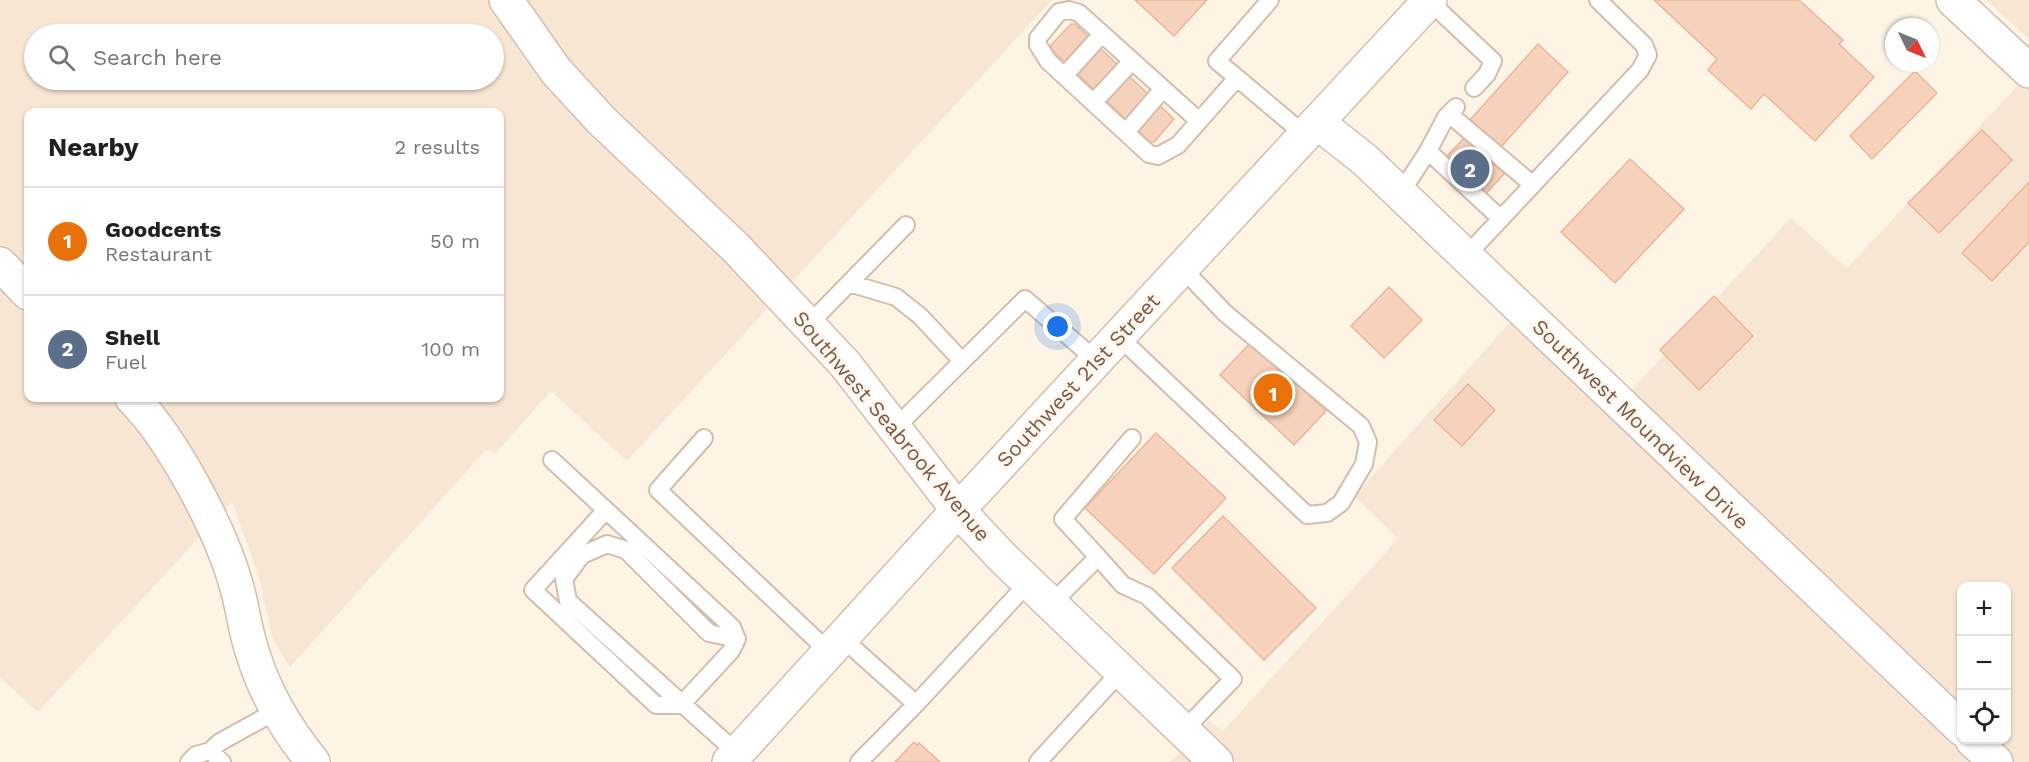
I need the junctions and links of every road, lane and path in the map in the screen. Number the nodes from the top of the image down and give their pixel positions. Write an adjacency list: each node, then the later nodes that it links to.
1 (506, 0): 27 (street, Southwest Seabrook Avenue)
2 (1270, 0): 10 (lane)
3 (1430, 0): 11 (lane); 15 (street, Southwest 21st Street)
4 (1598, 0): 18 (lane)
5 (1953, 0): 8 (street)
6 (1102, 34): 7 (lane); 9 (lane); 9 (lane)
7 (1132, 61): 12 (lane); 13 (lane)
8 (2029, 71)
9 (1064, 76): 13 (lane)
10 (1237, 78): 14 (lane); 15 (lane)
11 (1474, 88)
12 (1163, 89): 14 (lane); 16 (lane)
13 (1094, 103): 16 (lane)
14 (1199, 121): 16 (lane)
15 (1311, 128): 19 (street, Southwest Moundview Drive); 24 (street, Southwest 21st Street)
16 (1126, 132)
17 (1428, 151): 18 (lane); 19 (lane); 20 (lane)
18 (1533, 185): 20 (lane)
19 (1400, 194): 22 (street, Southwest Moundview Drive)
20 (1501, 219): 22 (lane)
21 (906, 225): 25 (lane)
22 (1466, 256): 46 (street, Southwest Moundview Drive)
23 (0, 264): 26 (street)
24 (1182, 268): 28 (street, Southwest 21st Street); 28 (lane)
25 (849, 283): 27 (lane); 30 (lane)
26 (24, 289)
27 (809, 324): 32 (street, Southwest Seabrook Avenue)
28 (1118, 336): 29 (street, Southwest 21st Street)
29 (1096, 360): 30 (lane); 36 (street, Southwest 21st Street)
30 (962, 361): 32 (lane)
31 (135, 402): 45 (street)
32 (896, 427): 36 (street, Southwest Seabrook Avenue)
33 (704, 438): 41 (lane)
34 (1132, 438): 38 (lane)
35 (552, 459): 37 (lane)
36 (958, 510): 39 (street, Southwest Seabrook Avenue); 41 (street, Southwest 21st Street)
37 (605, 511): 40 (lane); 44 (lane)
38 (1098, 557): 39 (lane); 47 (lane)
39 (1040, 593): 42 (street, Southwest Seabrook Avenue); 43 (lane)
40 (737, 639): 44 (lane); 44 (lane)
41 (836, 645): 43 (lane); 50 (street, Southwest 21st Street)
42 (1121, 671): 47 (street, Southwest Seabrook Avenue); 54 (lane)
43 (916, 704): 53 (lane)
44 (681, 705): 50 (lane)
45 (278, 710): 49 (lane); 52 (street)
46 (1957, 724)
47 (1183, 731): 55 (street, Southwest Seabrook Avenue)
48 (1976, 744): 56 (street)
49 (216, 756): 51 (lane)
50 (733, 758)
51 (189, 762)
52 (313, 762)
53 (859, 762)
54 (1038, 762)
55 (1216, 762)
56 (1996, 762)

